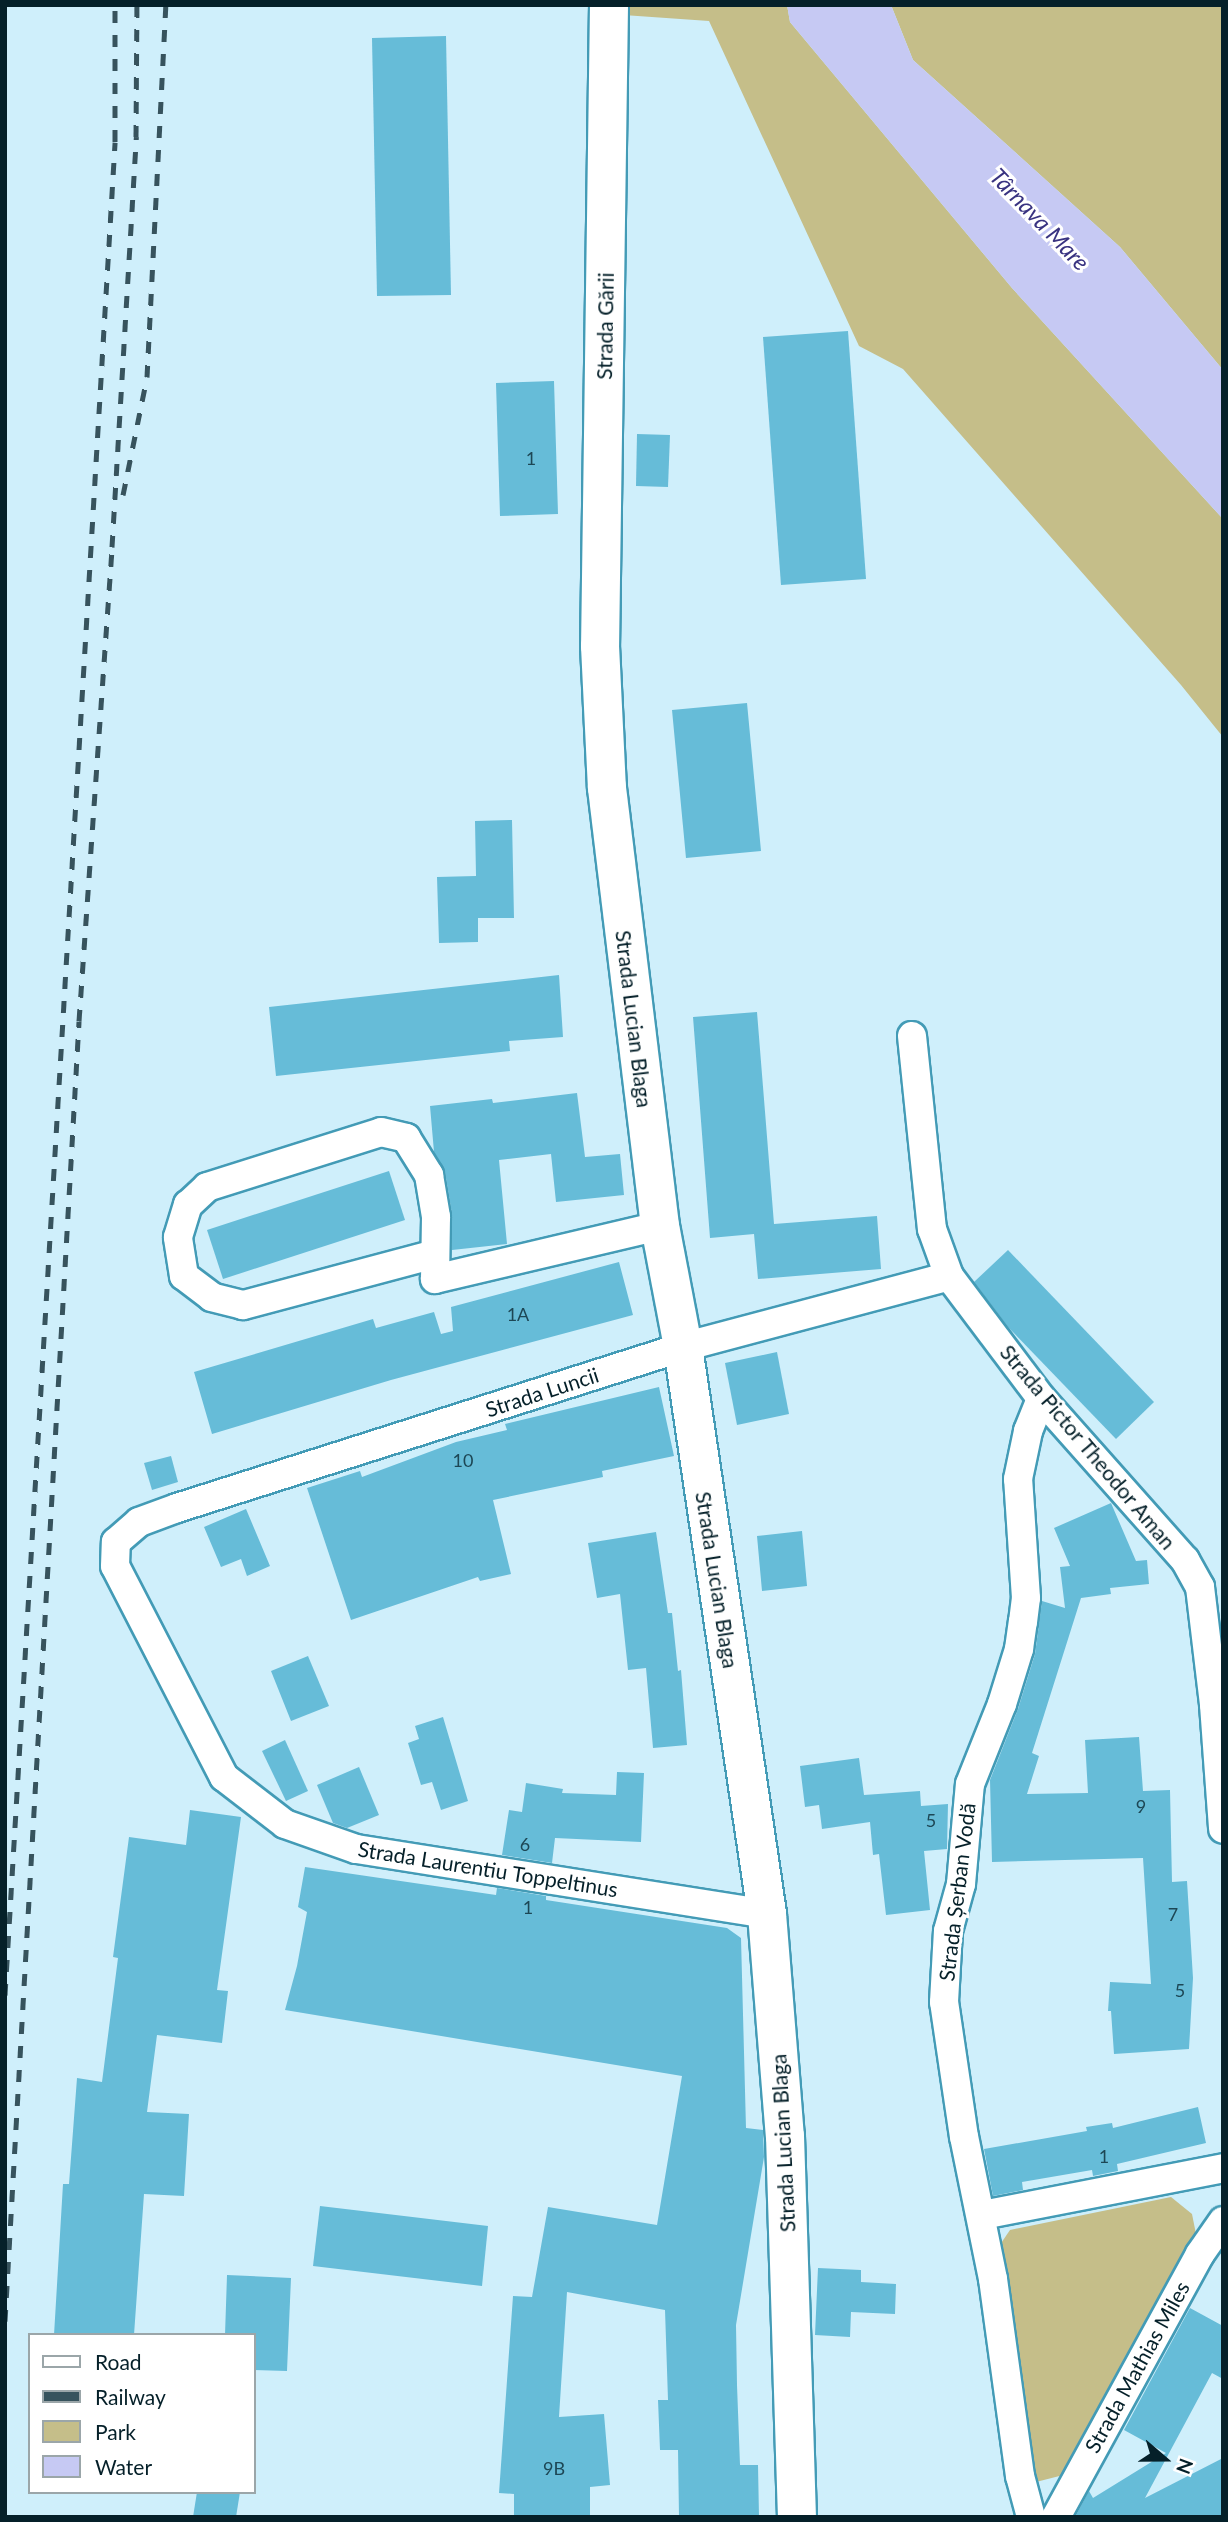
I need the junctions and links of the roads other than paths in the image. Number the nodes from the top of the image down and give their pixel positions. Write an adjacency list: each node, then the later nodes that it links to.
1 (609, 5): 2 (street, Strada Gării)
2 (600, 646): 4 (street, Strada Lucian Blaga)
3 (912, 1035): 6 (street, Strada Pictor Theodor Aman)
4 (660, 1226): 5 (street); 7 (street, Strada Lucian Blaga)
5 (435, 1254): 5 (street)
6 (949, 1276): 7 (street, Strada Luncii); 8 (street, Strada Pictor Theodor Aman)
7 (683, 1347): 9 (street, Strada Luncii); 12 (street, Strada Lucian Blaga)
8 (1041, 1398): 10 (street, Strada Pictor Theodor Aman); 14 (street, Strada Șerban Vodă)
9 (139, 1522): 12 (street, Strada Laurentiu Toppeltinus)
10 (1220, 1734): 11 (street, Strada Pictor Theodor Aman)
11 (1223, 1829)
12 (767, 1914): 16 (street, Strada Lucian Blaga)
13 (1223, 2168): 14 (street)
14 (982, 2215): 17 (street, Strada Șerban Vodă)
15 (1223, 2221): 18 (street, Strada Mathias Miles)
16 (797, 2517)
17 (1031, 2517)
18 (1056, 2517)

